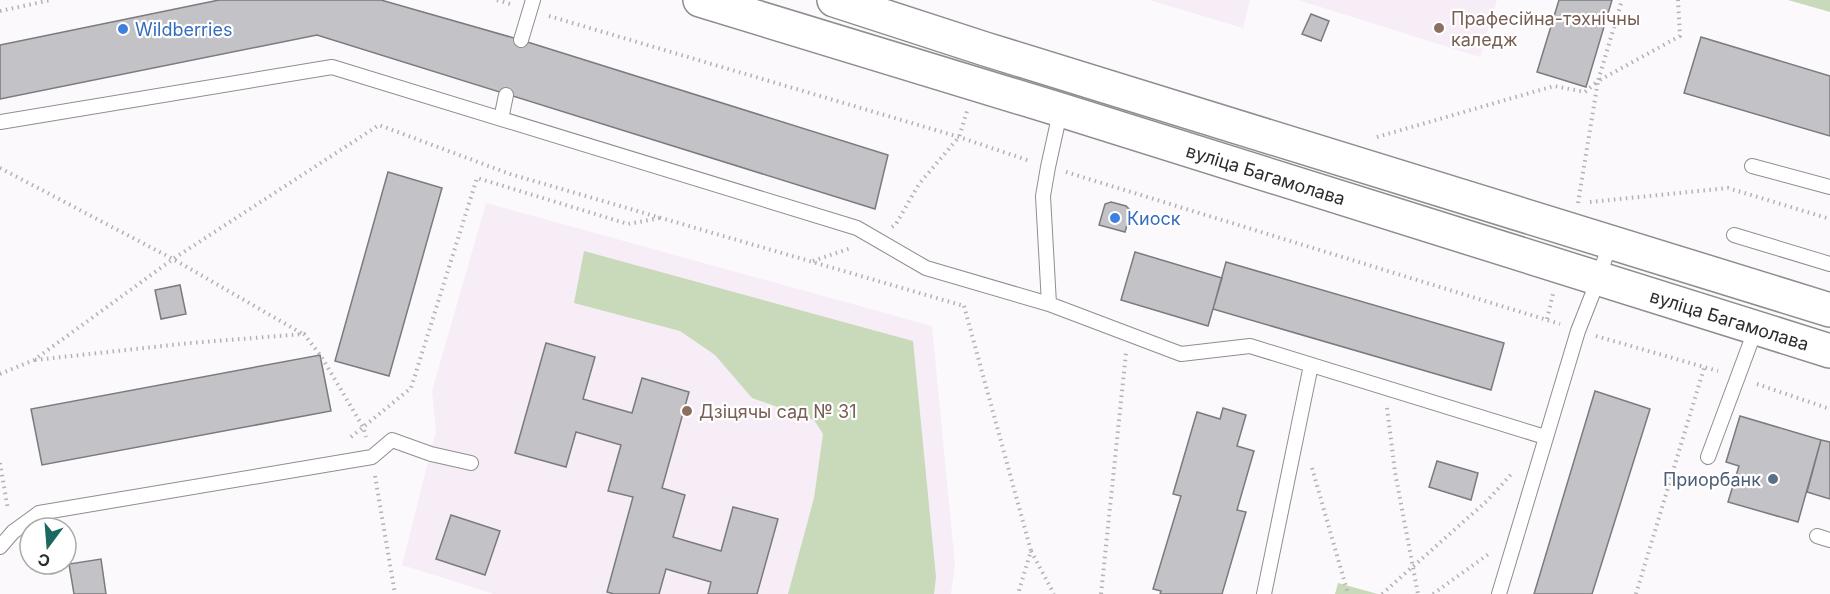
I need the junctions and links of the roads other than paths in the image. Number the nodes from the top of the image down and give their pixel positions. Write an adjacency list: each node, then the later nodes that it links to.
1 (700, 0): 7 (main road, вуліца Багамолава)
2 (834, 0): 5 (main road, вуліца Багамолава)
3 (532, 5): 4 (lane)
4 (521, 40)
5 (1072, 74): 7 (lane); 13 (main road, вуліца Багамолава)
6 (506, 95): 8 (lane)
7 (1061, 110): 15 (main road, вуліца Багамолава); 16 (lane)
8 (501, 119): 9 (lane); 16 (lane)
9 (0, 122)
10 (1752, 166): 11 (lane)
11 (1830, 187)
12 (1734, 235): 14 (lane)
13 (1610, 243): 15 (lane); 17 (main road, вуліца Багамолава)
14 (1830, 264)
15 (1599, 280): 18 (main road, вуліца Багамолава); 21 (lane)
16 (1049, 304): 20 (lane)
17 (1830, 310)
18 (1756, 328): 19 (main road, вуліца Багамолава); 22 (lane)
19 (1830, 351)
20 (1311, 365): 21 (lane); 25 (lane)
21 (1545, 437): 26 (lane)
22 (1708, 457)
23 (471, 463): 24 (lane)
24 (0, 547)
25 (1264, 594)
26 (1499, 594)

